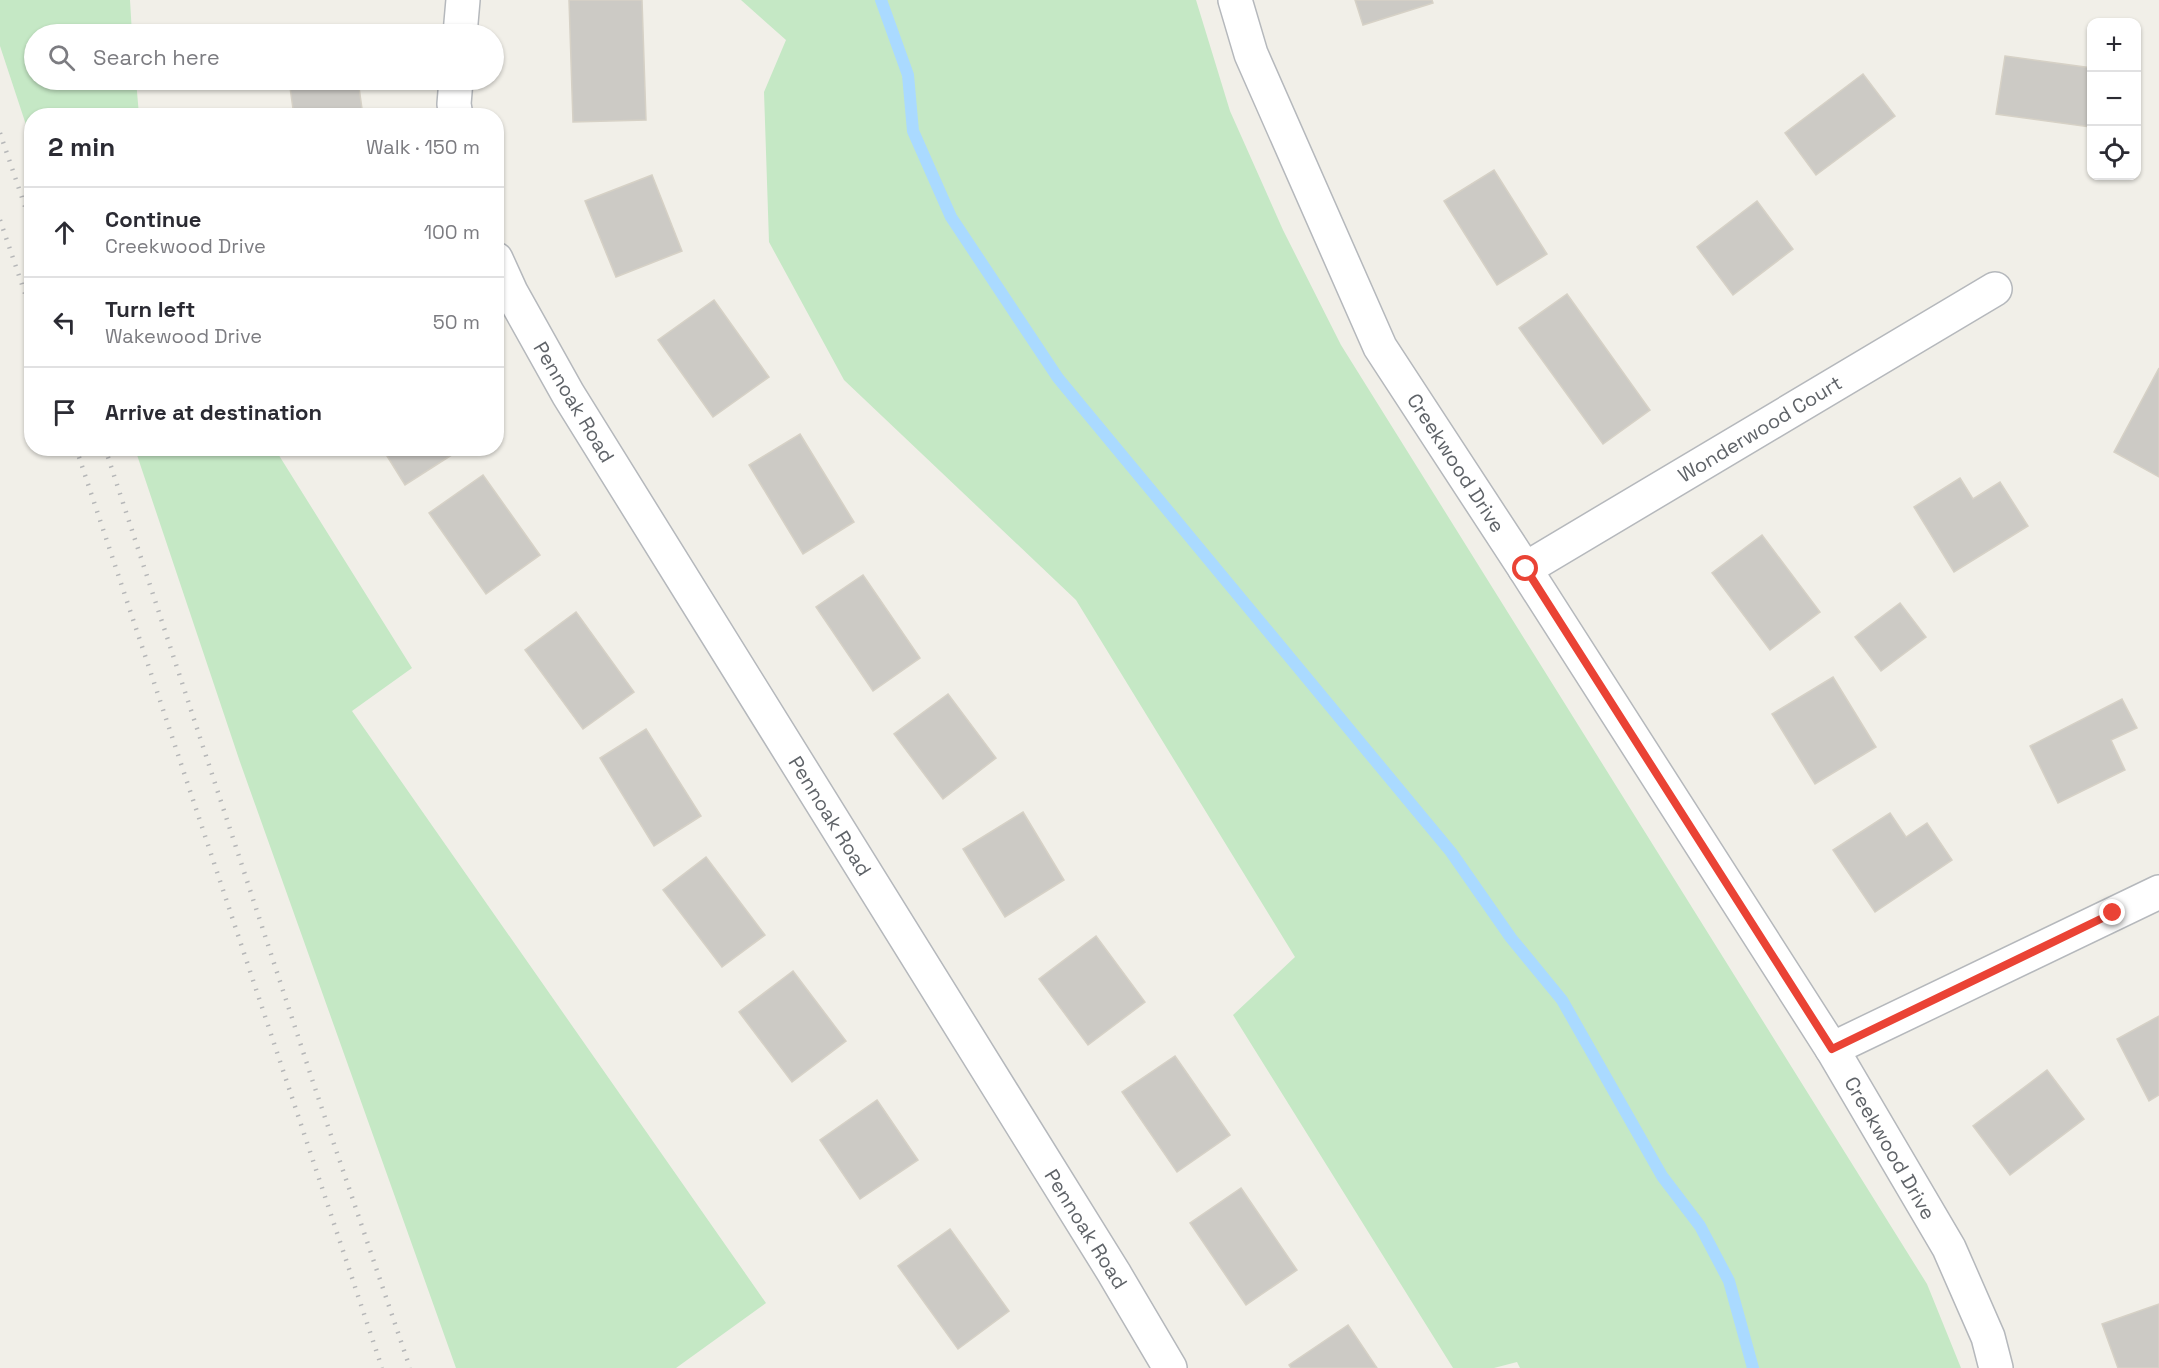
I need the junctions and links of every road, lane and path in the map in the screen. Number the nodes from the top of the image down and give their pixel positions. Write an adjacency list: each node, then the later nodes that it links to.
1 (463, 0): 3 (street)
2 (1235, 0): 8 (street, Creekwood Drive)
3 (461, 24)
4 (455, 90): 5 (street)
5 (454, 108)
6 (504, 277): 11 (street, Pennoak Road)
7 (1995, 289): 8 (street, Wonderwood Court)
8 (1526, 569): 10 (street, Creekwood Drive)
9 (2159, 892): 10 (street)
10 (1832, 1049): 12 (street, Creekwood Drive)
11 (1170, 1368)
12 (1996, 1368)

